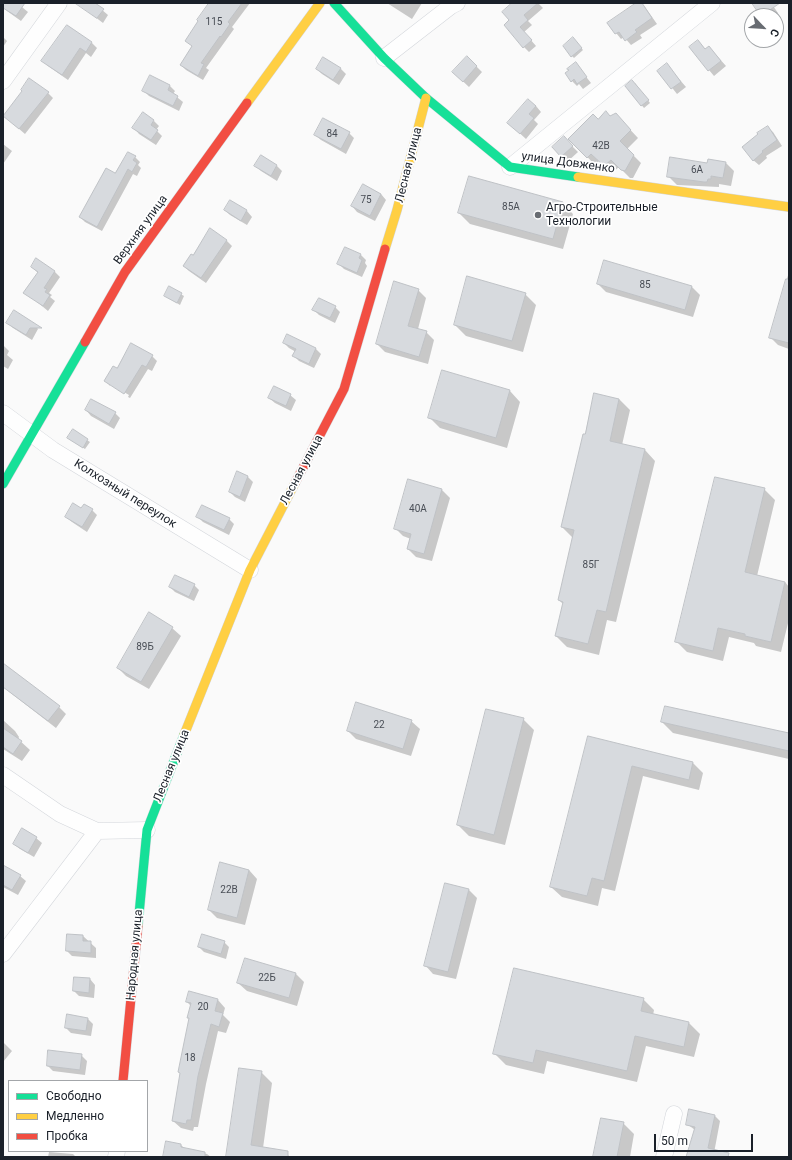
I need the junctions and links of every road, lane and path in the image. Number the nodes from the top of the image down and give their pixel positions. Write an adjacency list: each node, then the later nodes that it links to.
1 (59, 3): 7 (street)
2 (320, 3): 12 (street, Верхняя улица)
3 (334, 3): 6 (street, улица Довженко)
4 (458, 3): 6 (street)
5 (712, 3): 9 (street)
6 (384, 58): 8 (street, улица Довженко)
7 (3, 82)
8 (426, 98): 9 (street, улица Довженко); 14 (street, Лесная улица)
9 (510, 167): 10 (street, улица Довженко)
10 (789, 207)
11 (3, 413): 12 (street, Колхозный переулок)
12 (31, 434): 13 (street, Верхняя улица); 14 (street, Колхозный переулок)
13 (3, 484)
14 (250, 570): 16 (street, Лесная улица)
15 (3, 775): 17 (street)
16 (147, 830): 17 (street); 19 (street, Народная улица)
17 (98, 831): 18 (street)
18 (3, 954)
19 (123, 1080)
20 (674, 1114): 21 (street)
21 (664, 1157)

